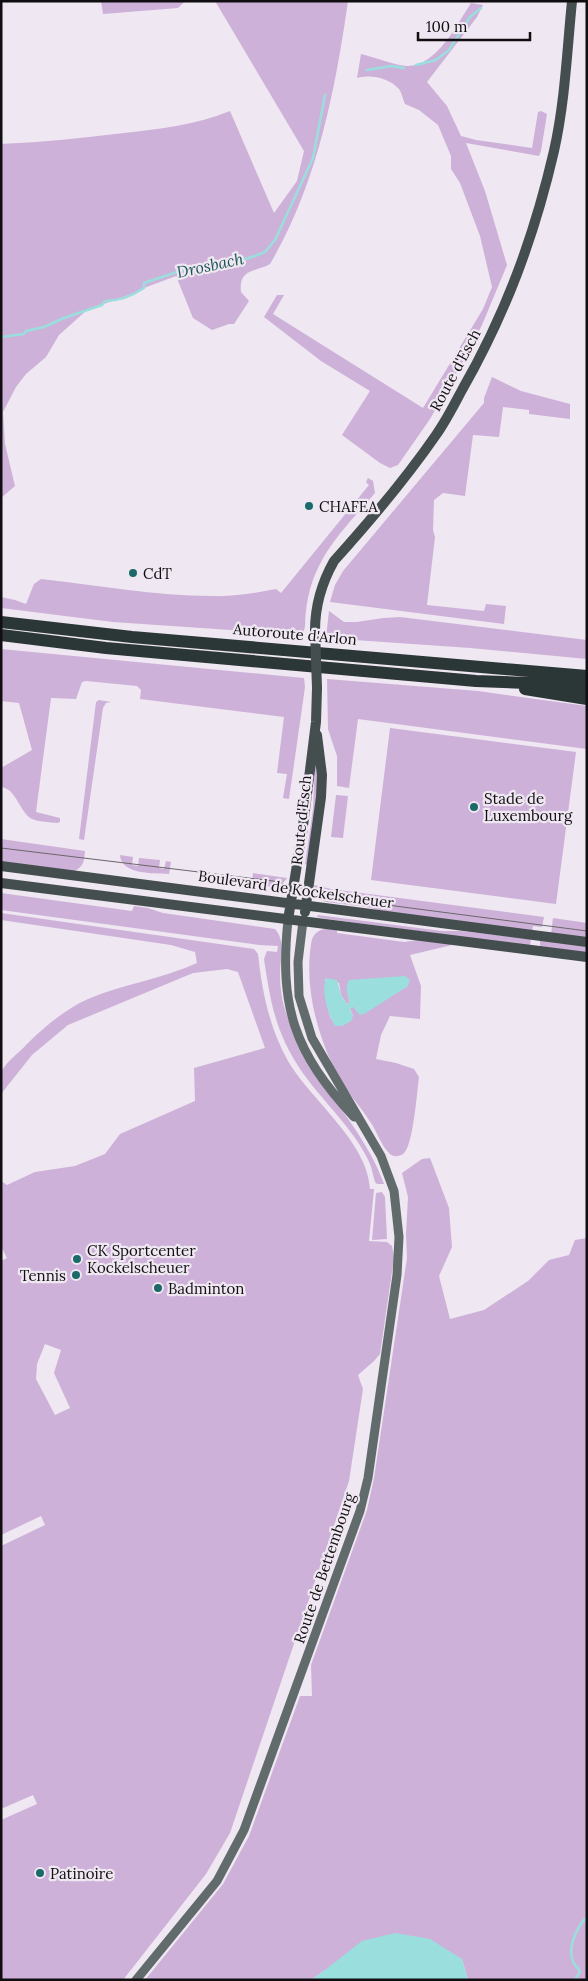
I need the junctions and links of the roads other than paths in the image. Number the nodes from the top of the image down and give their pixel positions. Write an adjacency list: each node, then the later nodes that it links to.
1 (572, 1): 8 (main road, Route d'Esch, bridge)
2 (1, 622): 4 (highway, Autoroute d'Arlon)
3 (1, 636): 5 (highway, Autoroute d'Arlon)
4 (587, 676)
5 (476, 681): 6 (highway, Autoroute d'Arlon); 7 (highway)
6 (587, 688)
7 (587, 699)
8 (316, 722): 11 (main road, Route d'Esch); 12 (main road, Route d'Esch)
9 (1, 866): 11 (main road, Boulevard de Kockelscheuer)
10 (1, 883): 13 (main road, Boulevard de Kockelscheuer)
11 (290, 904): 12 (main road, Boulevard de Kockelscheuer); 13 (main road, Route d'Esch)
12 (306, 906): 14 (main road, Route d'Esch); 15 (main road, Boulevard de Kockelscheuer)
13 (288, 920): 14 (main road, Boulevard de Kockelscheuer); 17 (main road, Route de Bettembourg)
14 (303, 921): 16 (main road, Boulevard de Kockelscheuer); 17 (main road, Route de Bettembourg)
15 (587, 942)
16 (587, 957)
17 (365, 1128): 18 (main road, Route de Bettembourg)
18 (136, 1980)

